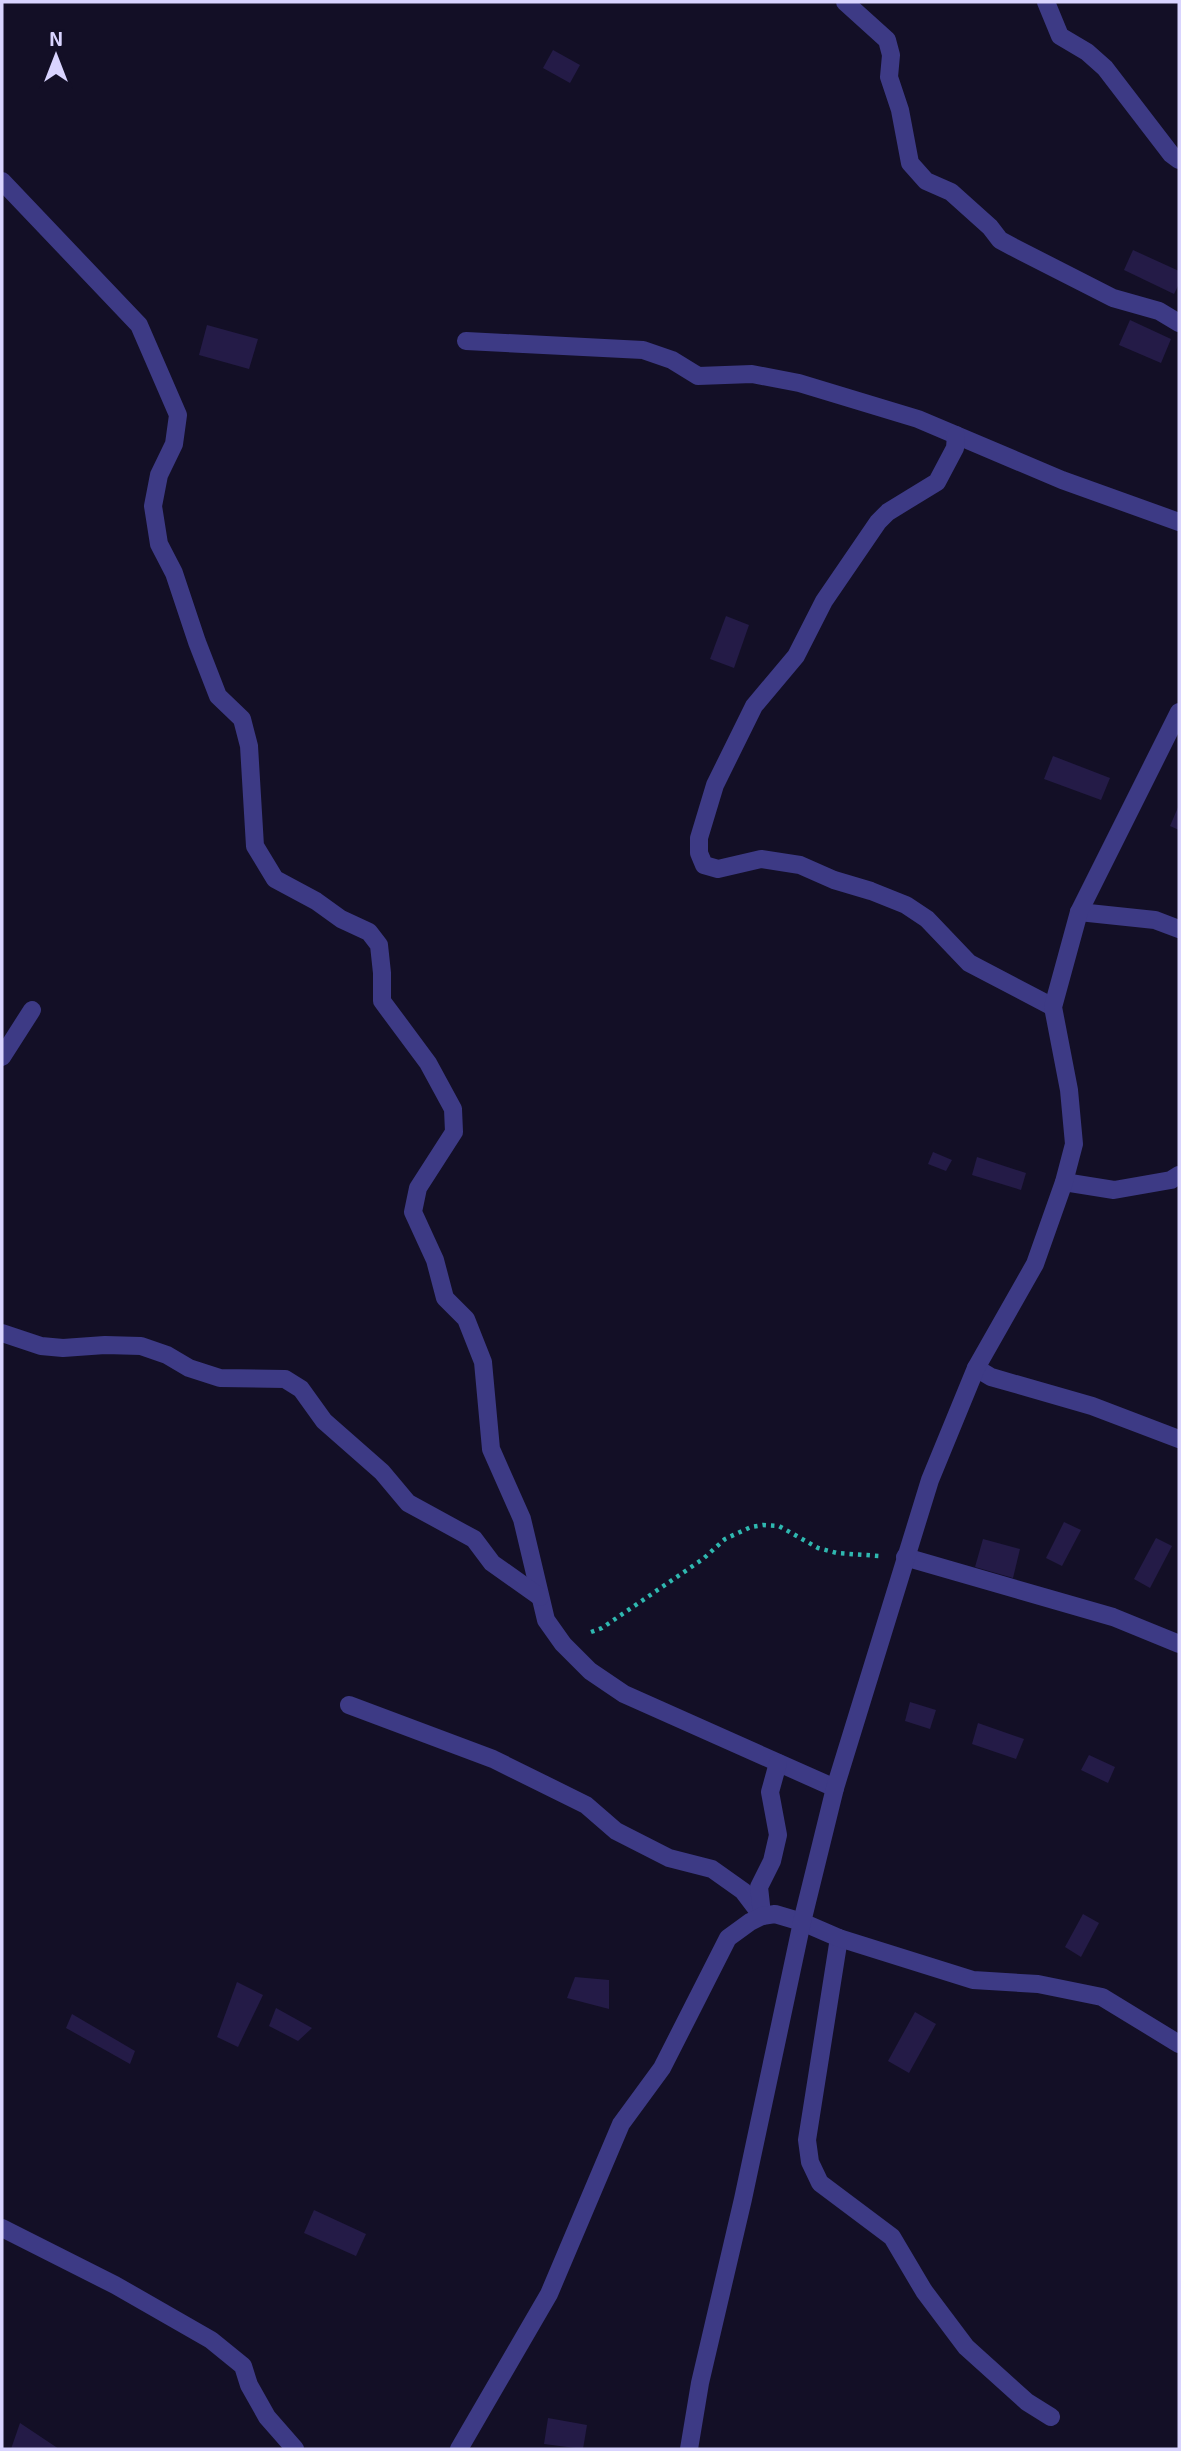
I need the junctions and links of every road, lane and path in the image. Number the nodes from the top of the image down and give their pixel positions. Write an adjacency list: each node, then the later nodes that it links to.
1 (845, 2): 5 (street)
2 (1046, 2): 3 (street)
3 (1179, 160)
4 (2, 181): 21 (street)
5 (1179, 323)
6 (466, 341): 7 (street)
7 (955, 442): 8 (street); 12 (street)
8 (1179, 522)
9 (1179, 712): 10 (street)
10 (1079, 912): 11 (street); 12 (street)
11 (1179, 929)
12 (1053, 1007): 16 (street)
13 (32, 1010): 14 (street)
14 (2, 1057)
15 (1179, 1175): 16 (street)
16 (1064, 1182): 18 (street)
17 (2, 1333): 21 (street)
18 (976, 1368): 19 (street); 20 (street)
19 (1179, 1439)
20 (905, 1557): 22 (street); 23 (path); 26 (street)
21 (540, 1597): 23 (street)
22 (1179, 1643)
23 (563, 1644): 25 (street)
24 (349, 1705): 27 (street)
25 (778, 1763): 26 (street); 27 (street)
26 (835, 1788): 28 (street)
27 (762, 1916): 28 (street); 34 (street)
28 (802, 1922): 29 (street); 35 (street)
29 (839, 1938): 30 (street); 32 (street)
30 (1179, 2044)
31 (2, 2228): 33 (street)
32 (1051, 2417)
33 (295, 2449)
34 (459, 2449)
35 (689, 2449)

